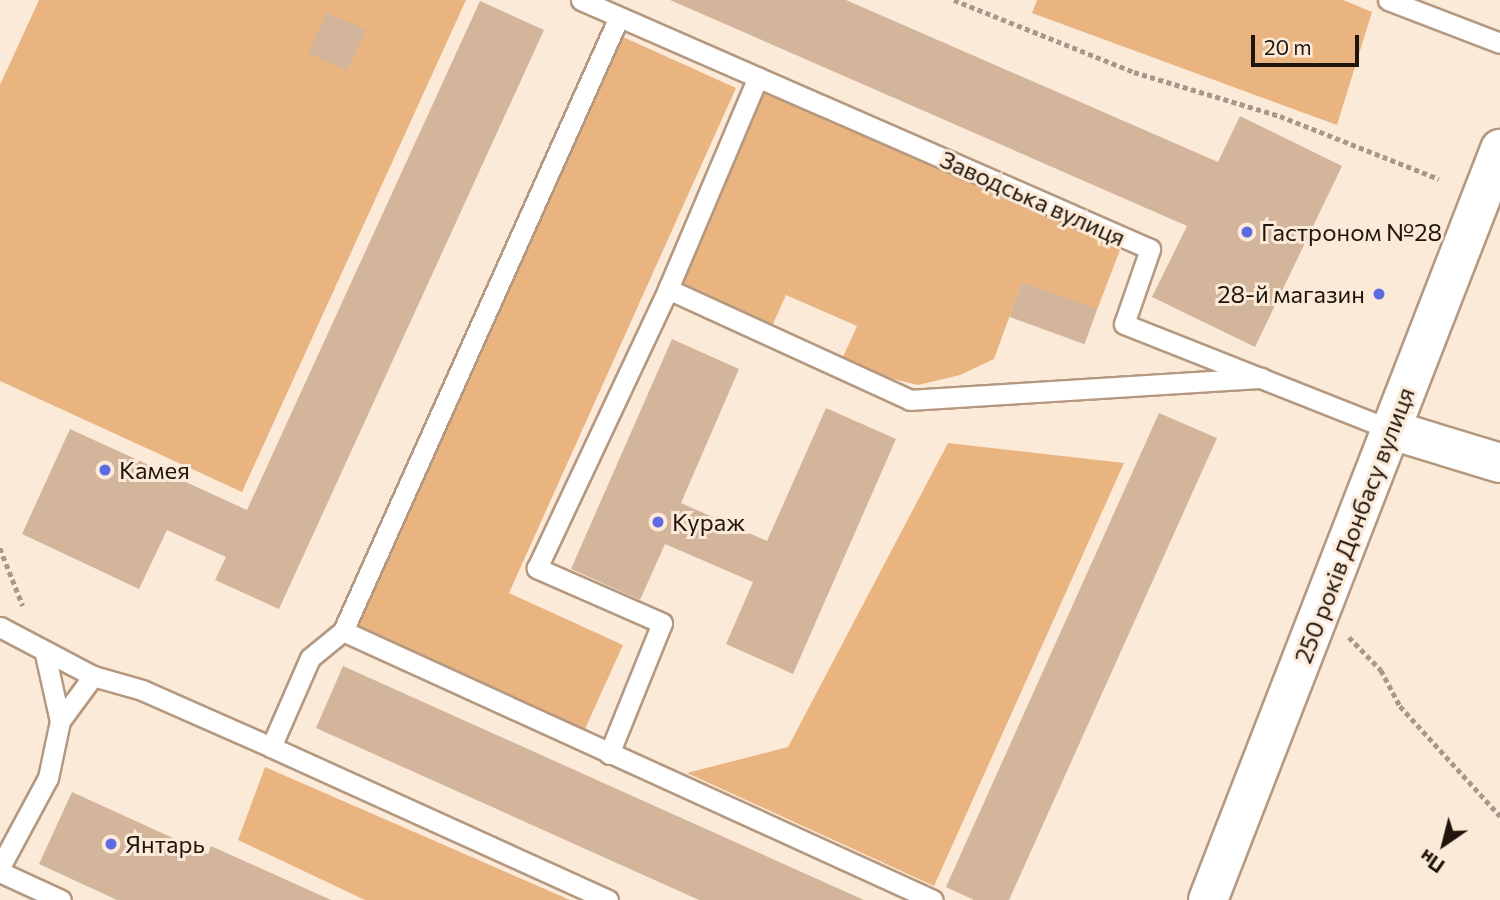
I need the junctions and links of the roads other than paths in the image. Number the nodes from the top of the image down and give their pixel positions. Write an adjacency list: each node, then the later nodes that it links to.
1 (581, 0): 3 (lane, Заводська вулиця)
2 (1388, 0): 4 (lane)
3 (619, 17): 5 (lane, Заводська вулиця); 12 (lane)
4 (1500, 43)
5 (758, 78): 7 (lane); 8 (lane, Заводська вулиця)
6 (1500, 149): 9 (street, 250 років Донбасу вулиця)
7 (668, 289): 8 (lane); 17 (lane)
8 (1261, 378): 9 (lane, Заводська вулиця)
9 (1392, 430): 10 (street); 22 (street, 250 років Донбасу вулиця)
10 (1500, 463)
11 (0, 627): 13 (lane)
12 (343, 631): 16 (lane); 17 (lane)
13 (42, 652): 14 (lane); 15 (lane)
14 (93, 676): 15 (lane); 16 (lane)
15 (60, 721): 18 (lane)
16 (271, 747): 20 (lane)
17 (609, 754): 21 (lane)
18 (0, 870): 19 (lane)
19 (61, 900)
20 (608, 900)
21 (933, 900)
22 (1208, 900)

